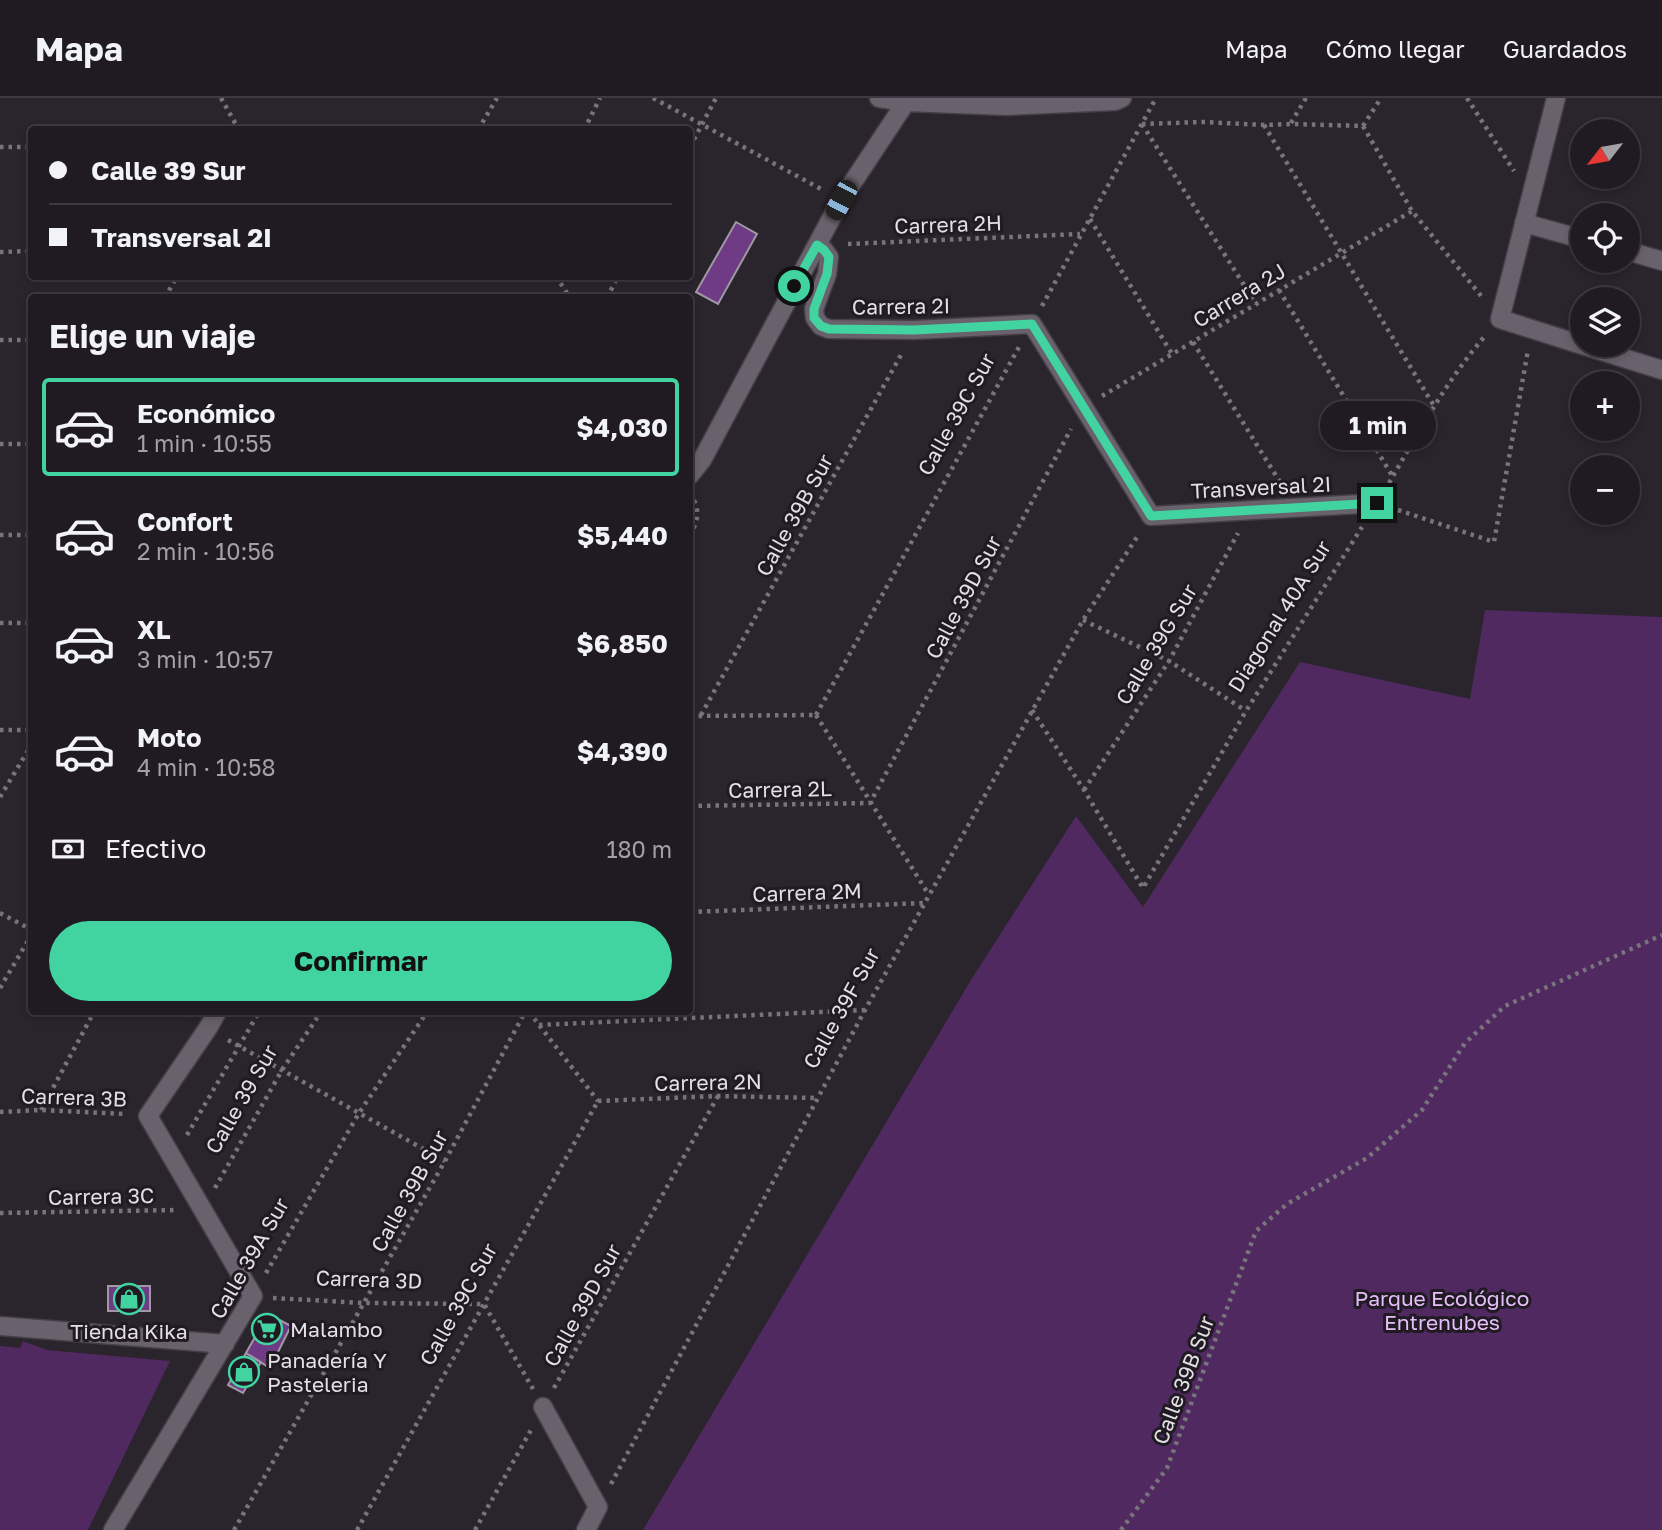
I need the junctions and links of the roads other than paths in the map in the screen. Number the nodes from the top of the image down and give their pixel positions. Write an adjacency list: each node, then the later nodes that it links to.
1 (878, 98): 4 (street)
2 (1122, 98): 4 (street)
3 (1556, 98): 5 (street)
4 (905, 100): 7 (street)
5 (1524, 223): 6 (street); 10 (street)
6 (1570, 236)
7 (817, 245): 13 (street); 15 (street, Carrera 2I)
8 (1640, 255): 9 (street)
9 (1662, 261)
10 (1570, 341)
11 (1620, 357): 12 (street)
12 (1662, 370)
13 (693, 471)
14 (1377, 503): 15 (street, Transversal 2I)
15 (1151, 516)
16 (215, 1015): 18 (street, Calle 39A Sur)
17 (0, 1325): 18 (street)
18 (225, 1345): 20 (street, Calle 39A Sur)
19 (543, 1407): 21 (street)
20 (113, 1530)
21 (586, 1530)

